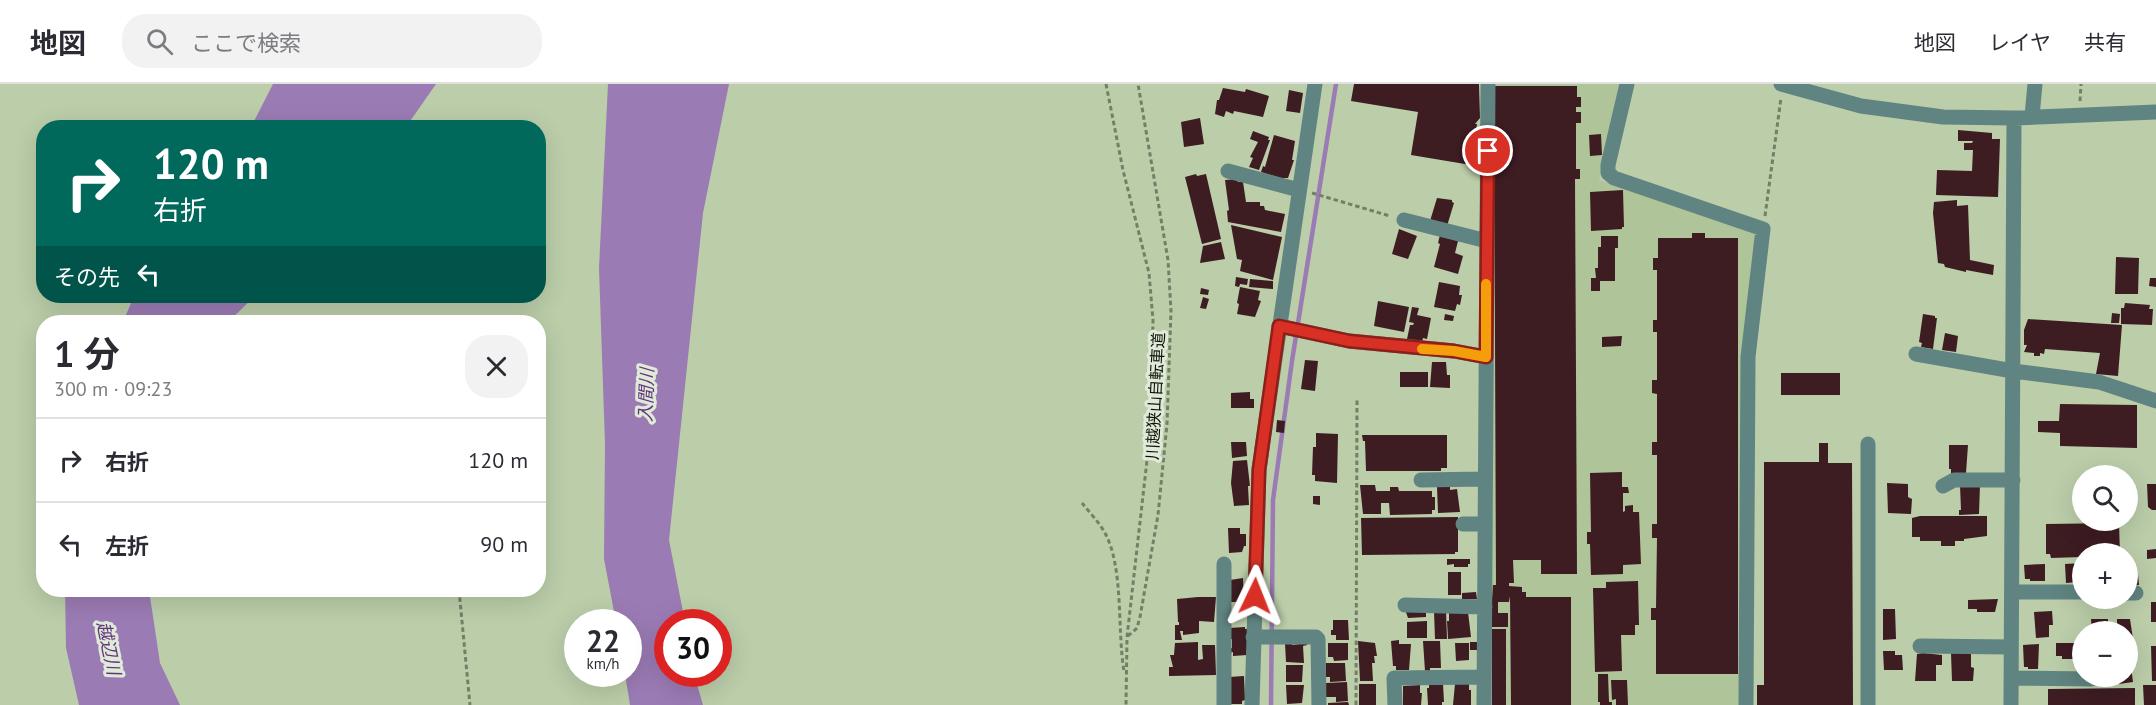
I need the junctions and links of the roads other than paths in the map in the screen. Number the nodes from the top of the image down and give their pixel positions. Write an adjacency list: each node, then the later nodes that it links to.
1 (1315, 84): 10 (street)
2 (1488, 84): 12 (street)
3 (1627, 84): 41 (street)
4 (1782, 84): 8 (street)
5 (2035, 84): 7 (street)
6 (2156, 112): 7 (street)
7 (2032, 116): 8 (street)
8 (2014, 118): 16 (street)
9 (1228, 171): 10 (street)
10 (1299, 190): 13 (street)
11 (1404, 220): 12 (street)
12 (1487, 241): 15 (street)
13 (1279, 326): 15 (street); 30 (street)
14 (1916, 354): 16 (street)
15 (1486, 357): 19 (street)
16 (2013, 371): 17 (street); 21 (street)
17 (2156, 401)
18 (1868, 444): 42 (street)
19 (1485, 479): 20 (street); 24 (street)
20 (1421, 480)
21 (2013, 480): 22 (street); 26 (street)
22 (1943, 486)
23 (1463, 524): 24 (street)
24 (1485, 524): 29 (street)
25 (1224, 564): 36 (street)
26 (2012, 592): 27 (street); 32 (street)
27 (2072, 592)
28 (1405, 605): 29 (street)
29 (1485, 607): 33 (street)
30 (1253, 638): 37 (street); 38 (street)
31 (1920, 646): 32 (street)
32 (2011, 647): 34 (street)
33 (1485, 677): 39 (street); 40 (street)
34 (2011, 678): 35 (street); 43 (street)
35 (2072, 679)
36 (1224, 705)
37 (1252, 705)
38 (1318, 705)
39 (1395, 705)
40 (1484, 705)
41 (1746, 705)
42 (1868, 705)
43 (2011, 705)

